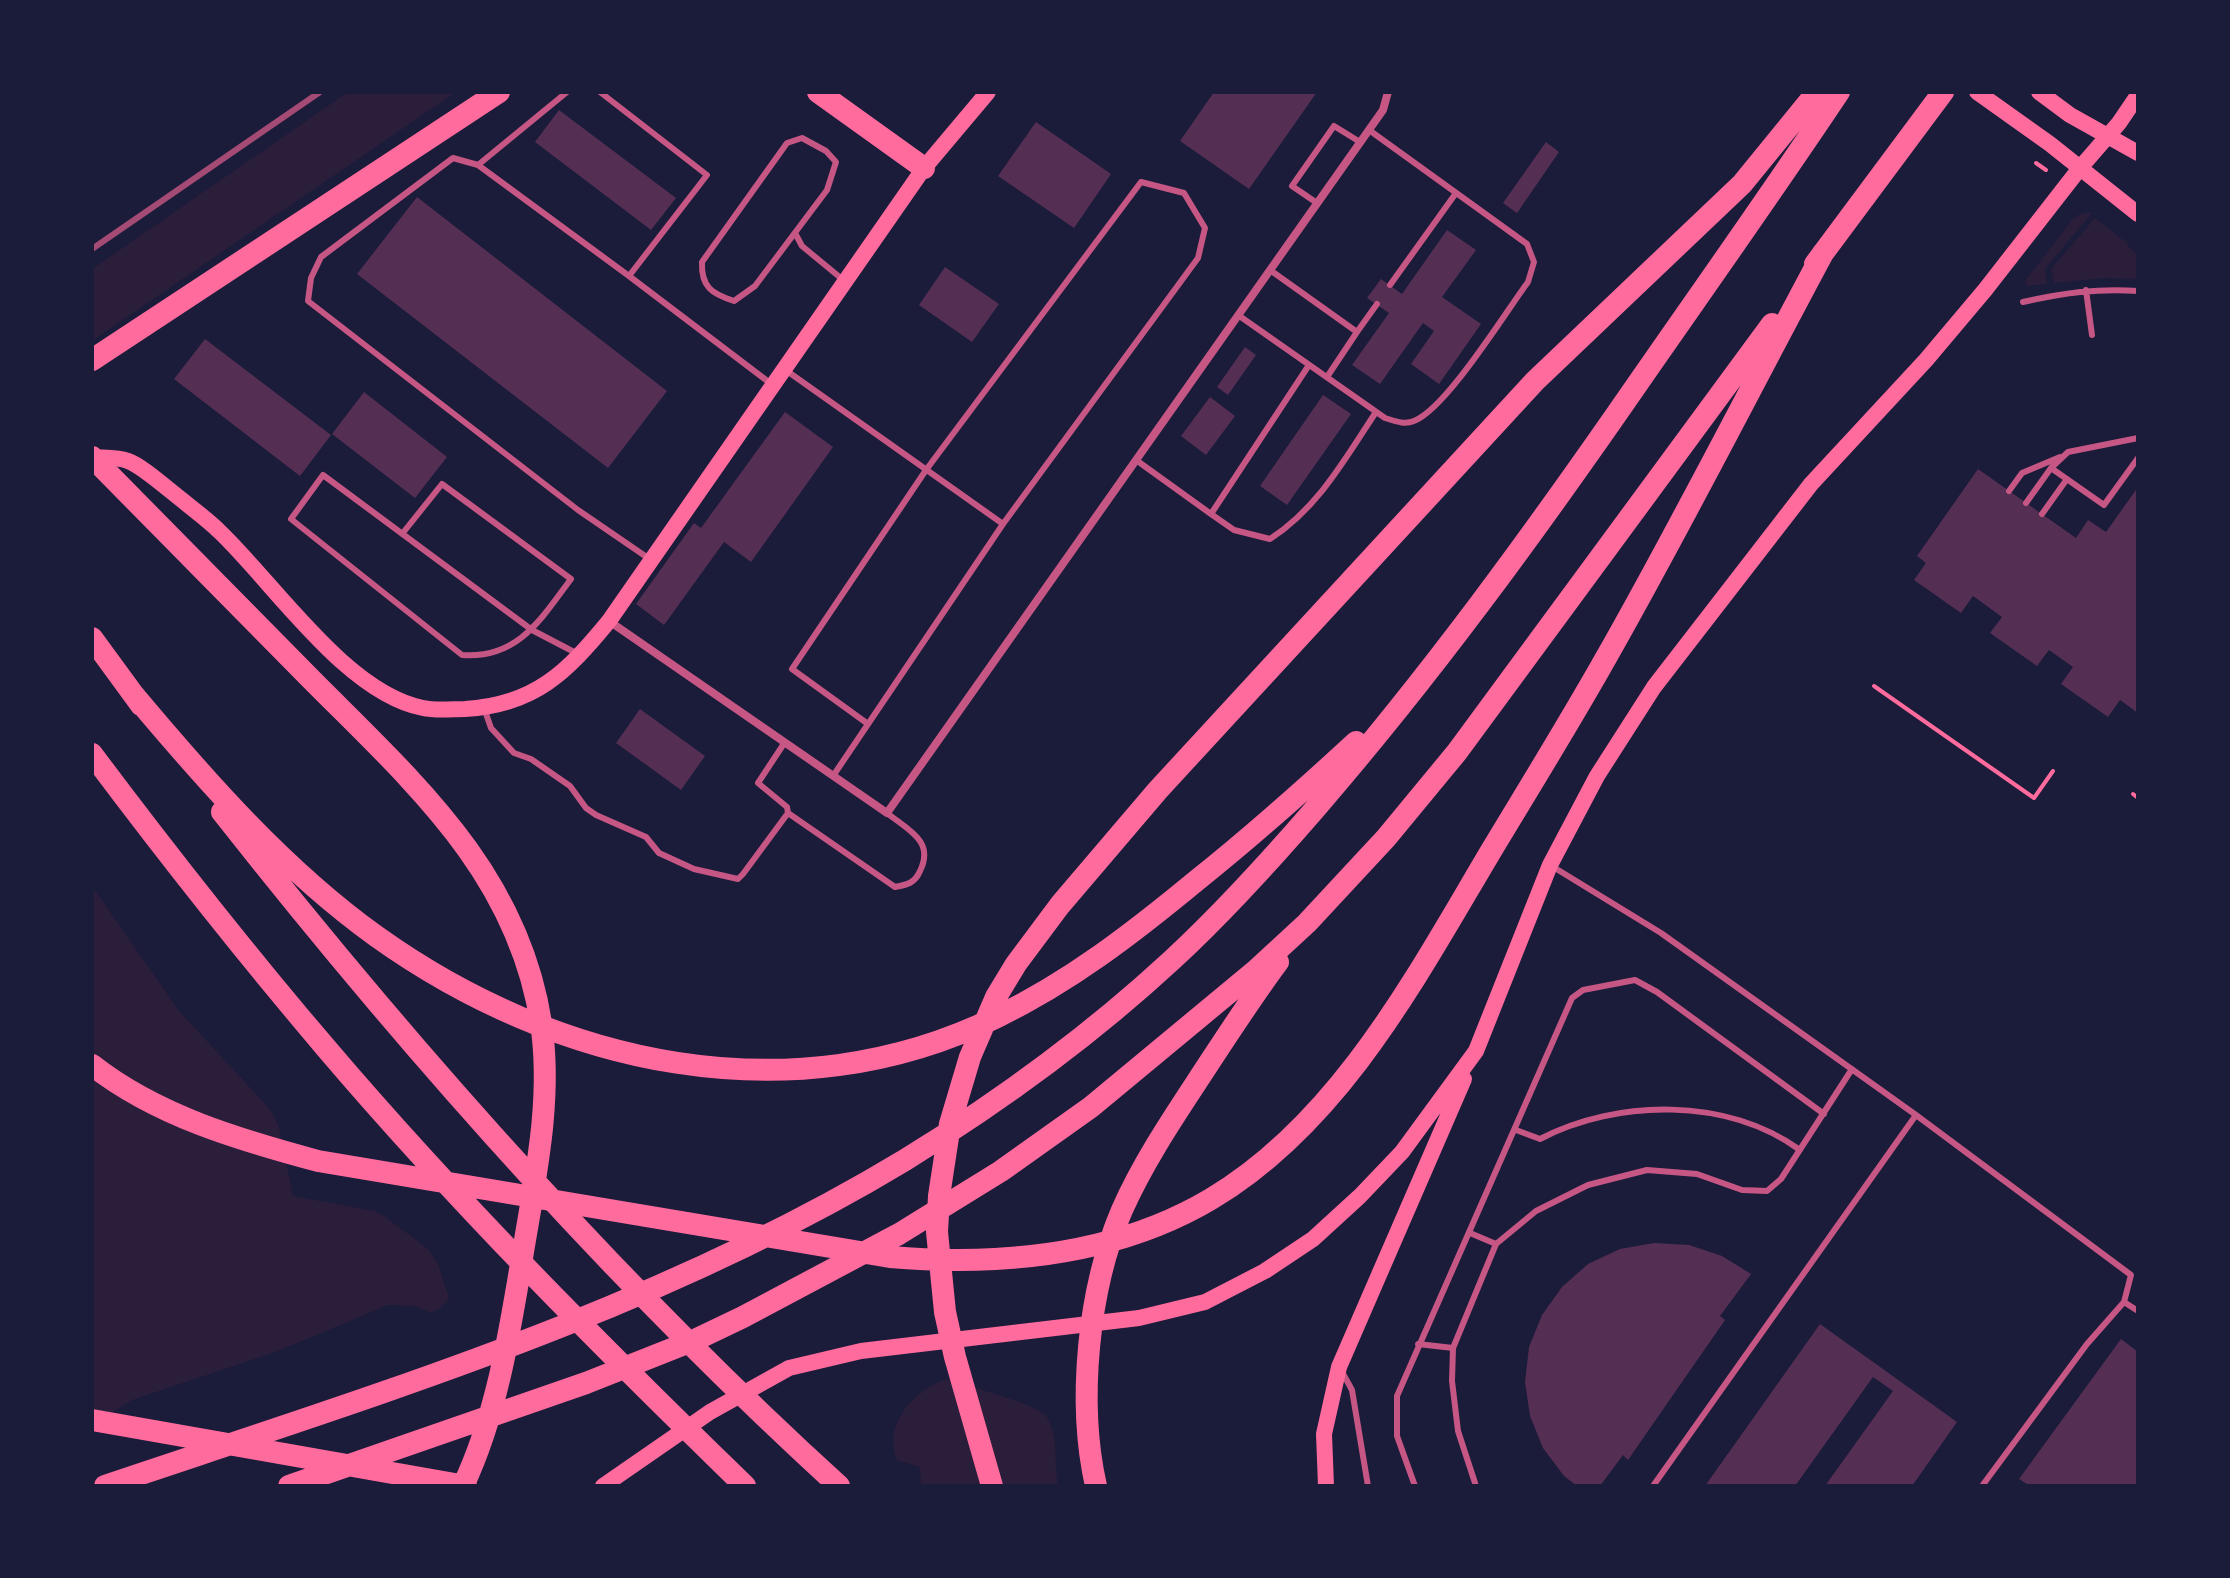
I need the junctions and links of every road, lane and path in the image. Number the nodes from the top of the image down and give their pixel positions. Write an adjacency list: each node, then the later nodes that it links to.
1 (499, 92): 38 (highway)
2 (567, 92): 18 (lane)
3 (600, 92): 28 (lane)
4 (818, 92): 19 (highway)
5 (988, 92): 19 (main road)
6 (1388, 92): 13 (street)
7 (1817, 92): 97 (highway)
8 (1839, 92): 63 (highway)
9 (1943, 92): 26 (highway)
10 (1977, 92): 20 (main road)
11 (2039, 92): 14 (main road)
12 (2138, 95): 14 (main road)
13 (1369, 130): 15 (street); 22 (lane)
14 (2109, 135): 16 (main road); 20 (main road)
15 (1360, 142): 23 (street); 23 (lane)
16 (2138, 153)
17 (2036, 163): 21 (path)
18 (478, 165): 28 (lane); 58 (lane)
19 (924, 168): 29 (main road)
20 (2080, 168): 24 (main road); 74 (main road)
21 (2046, 170)
22 (1456, 193): 30 (lane); 43 (lane)
23 (1317, 203): 27 (street)
24 (2138, 214)
25 (795, 233): 25 (lane); 29 (lane)
26 (1823, 253): 75 (highway); 77 (highway)
27 (1270, 270): 35 (street); 36 (lane)
28 (629, 276): 42 (lane)
29 (845, 282): 40 (main road)
30 (1390, 285)
31 (2086, 290): 32 (lane); 33 (lane); 37 (lane)
32 (2138, 291)
33 (2023, 302)
34 (1377, 304): 36 (lane)
35 (1238, 315): 39 (lane); 48 (street)
36 (1357, 332): 41 (lane)
37 (2092, 335)
38 (92, 360)
39 (1309, 365): 41 (lane); 54 (lane)
40 (784, 369): 42 (main road); 50 (lane)
41 (1327, 377): 43 (lane)
42 (773, 385): 58 (main road)
43 (1376, 412): 54 (lane)
44 (2138, 438): 46 (lane)
45 (92, 457): 66 (main road); 93 (highway)
46 (2060, 457): 49 (lane); 52 (lane)
47 (2138, 458): 51 (lane)
48 (1136, 460): 54 (lane); 73 (street)
49 (2051, 468): 51 (lane); 53 (lane)
50 (926, 470): 56 (lane); 56 (lane); 67 (lane)
51 (2067, 479): 55 (lane)
52 (2009, 491)
53 (2026, 503)
54 (1211, 514)
55 (2042, 514)
56 (1003, 524): 67 (lane)
57 (402, 534): 60 (lane); 60 (lane); 60 (lane)
58 (651, 560): 59 (main road)
59 (609, 621): 62 (main road); 68 (street)
60 (532, 630): 62 (lane)
61 (92, 638): 65 (highway)
62 (580, 656): 66 (main road)
63 (1419, 685): 65 (highway); 91 (highway)
64 (1874, 686): 70 (path)
65 (133, 694): 96 (highway)
66 (484, 708): 72 (lane)
67 (868, 724): 71 (lane)
68 (785, 742): 71 (street); 72 (lane)
69 (92, 754): 95 (highway)
70 (2053, 771)
71 (833, 776): 73 (street)
72 (788, 813): 73 (lane)
73 (887, 813)
74 (1550, 865): 76 (main road); 78 (lane)
75 (1307, 923): 92 (highway); 98 (highway)
76 (1476, 1051): 89 (main road); 94 (main road)
77 (92, 1065)
78 (1852, 1069): 79 (lane); 80 (lane)
79 (1824, 1114): 81 (lane); 82 (lane)
80 (1916, 1115): 85 (lane); 103 (lane)
81 (1516, 1130): 82 (lane); 83 (lane)
82 (1800, 1150): 84 (lane)
83 (1470, 1233): 84 (lane); 87 (lane)
84 (1496, 1244): 88 (lane)
85 (2124, 1302): 86 (lane); 104 (lane)
86 (2138, 1311)
87 (1418, 1344): 88 (lane); 101 (lane)
88 (1453, 1348): 102 (lane)
89 (1339, 1367): 99 (main road); 100 (lane)
90 (92, 1420): 93 (highway)
91 (105, 1486)
92 (289, 1486)
93 (464, 1486)
94 (603, 1486)
95 (745, 1486)
96 (839, 1486)
97 (992, 1486)
98 (1096, 1486)
99 (1326, 1486)
100 (1368, 1486)
101 (1415, 1486)
102 (1476, 1486)
103 (1653, 1486)
104 (1982, 1486)

